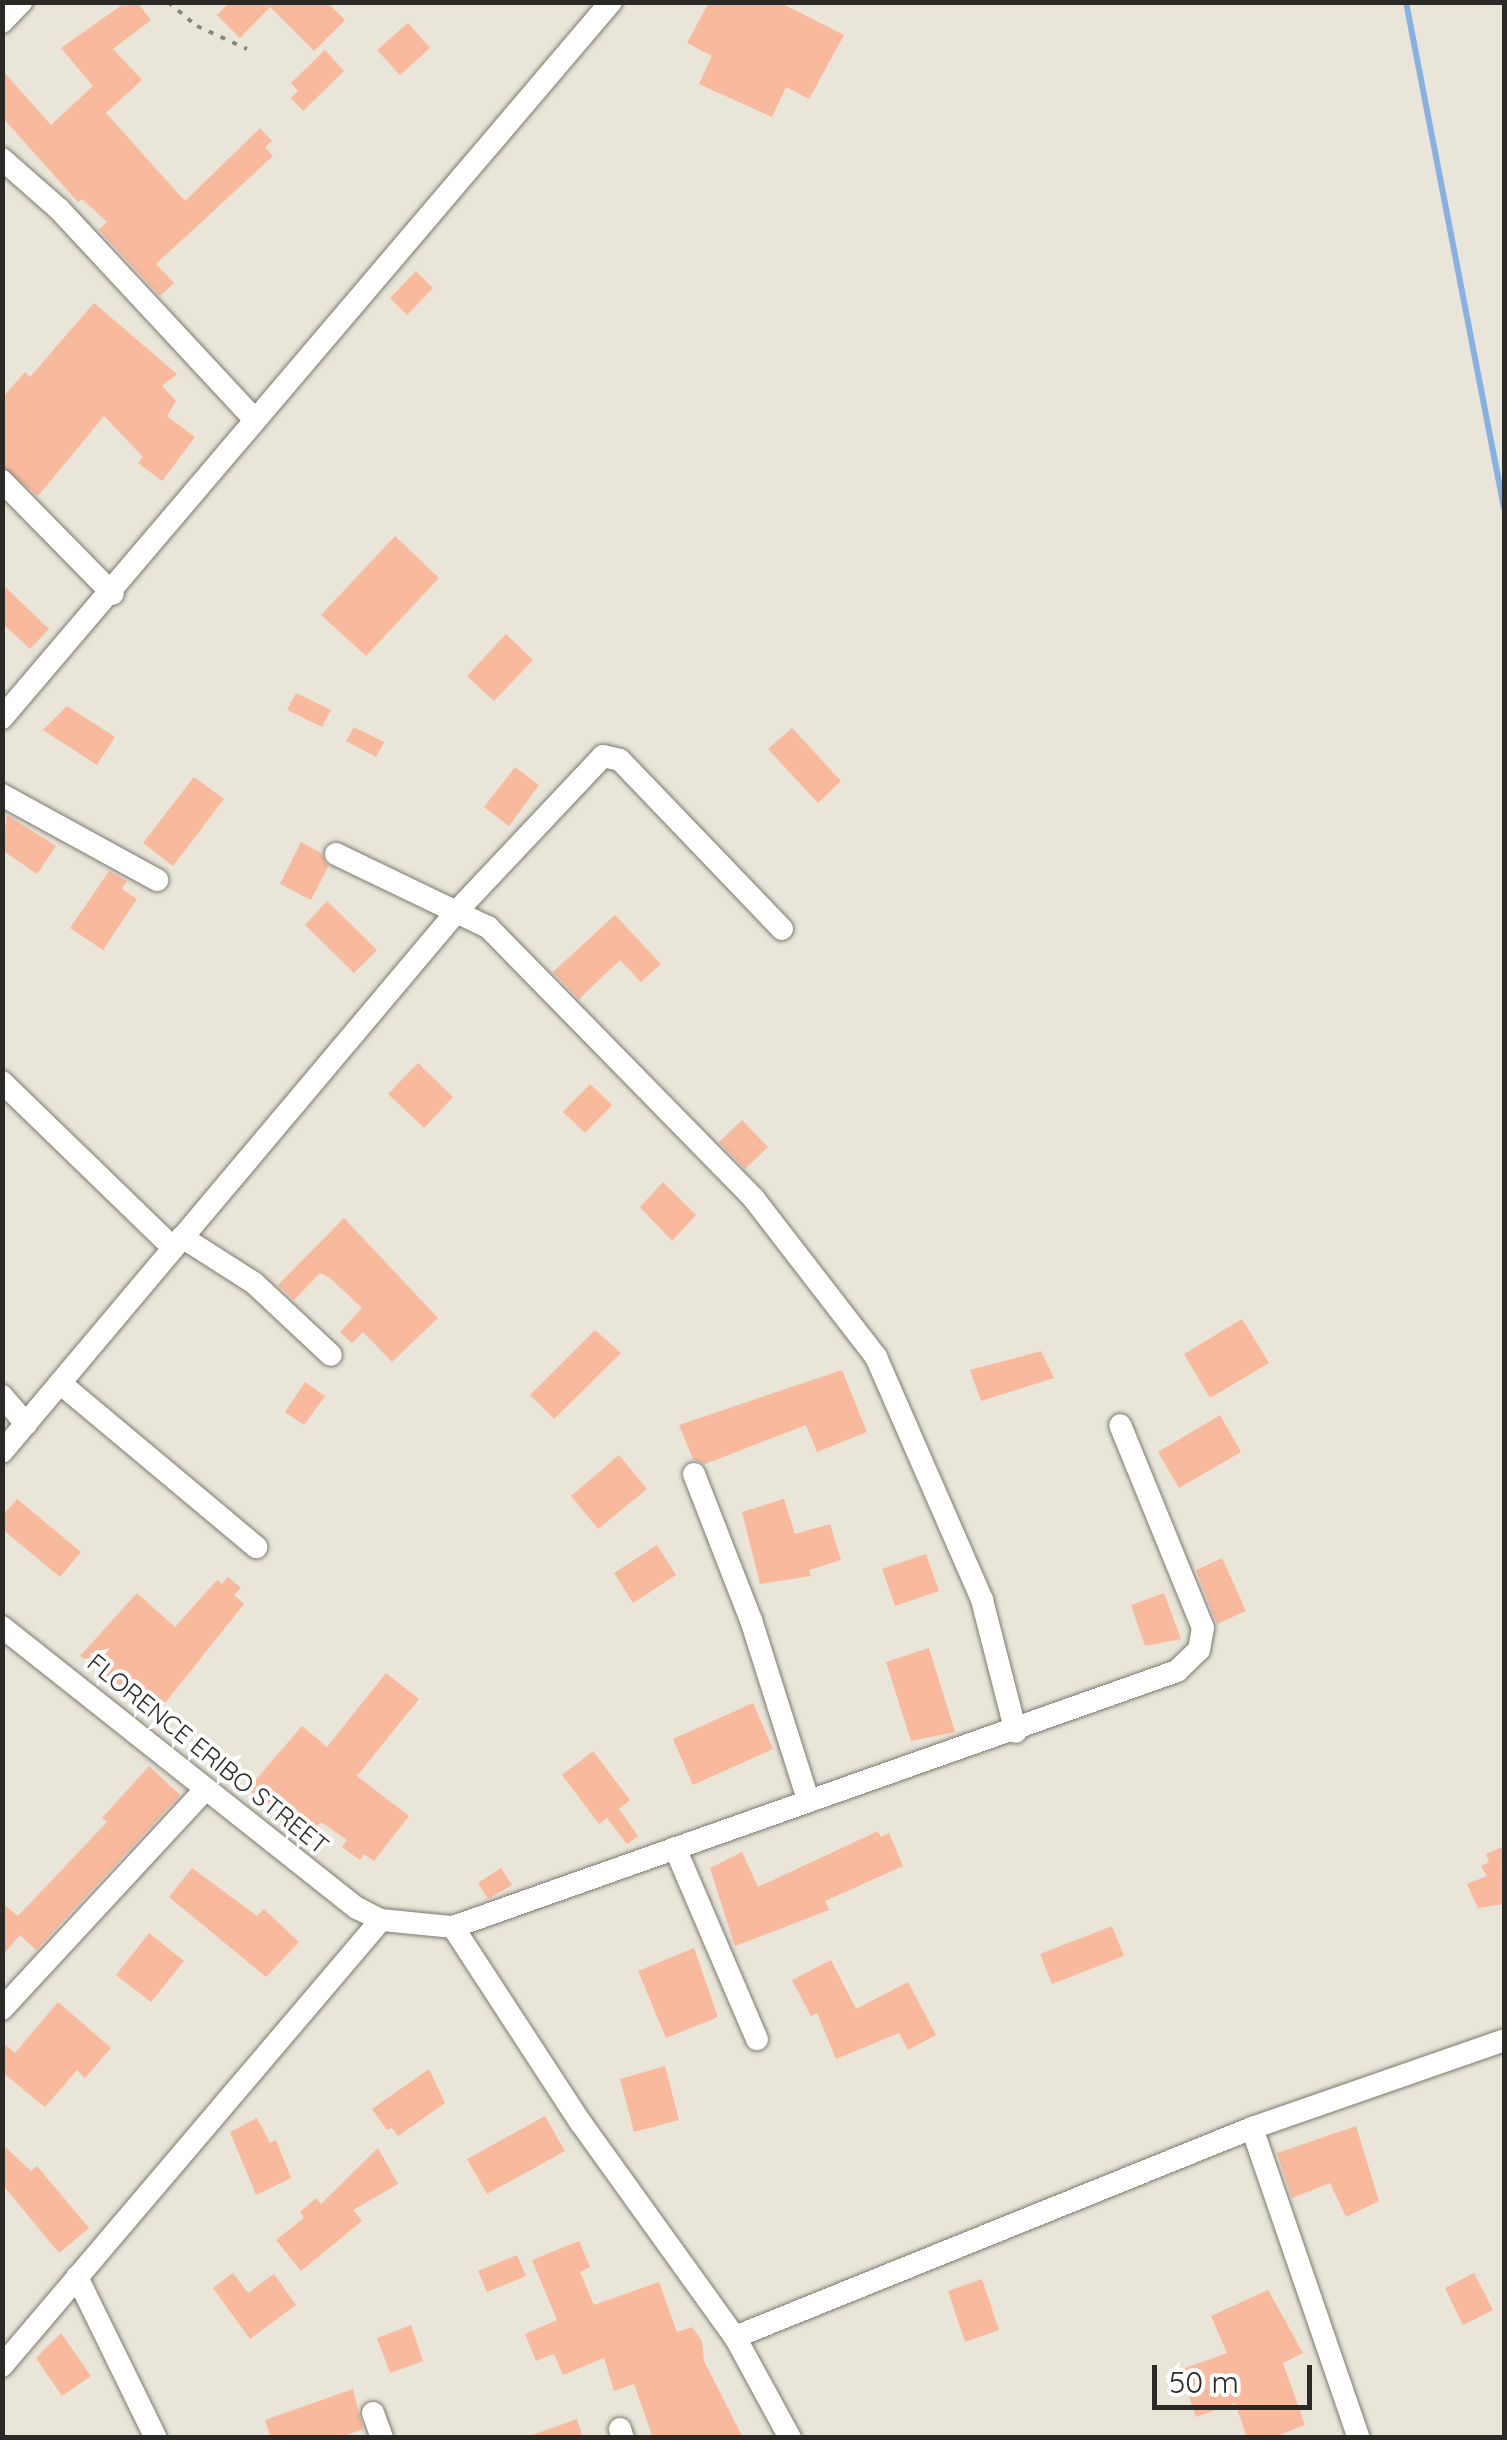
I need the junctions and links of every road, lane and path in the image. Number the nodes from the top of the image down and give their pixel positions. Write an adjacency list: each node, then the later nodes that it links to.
1 (21, 2): 4 (street)
2 (168, 2): 5 (path)
3 (611, 2): 7 (street)
4 (2, 22)
5 (247, 49)
6 (2, 159): 7 (street)
7 (253, 418): 9 (street)
8 (2, 481): 9 (street)
9 (113, 594): 10 (street)
10 (2, 718)
11 (2, 795): 13 (street)
12 (336, 854): 14 (street)
13 (157, 880)
14 (458, 911): 15 (street); 17 (street); 27 (street)
15 (782, 929)
16 (2, 1082): 17 (street)
17 (178, 1243): 18 (street); 19 (street)
18 (331, 1354)
19 (60, 1383): 21 (street); 25 (street)
20 (2, 1396): 21 (street)
21 (26, 1424): 23 (street)
22 (1120, 1425): 27 (street)
23 (2, 1452)
24 (694, 1474): 29 (street)
25 (256, 1547)
26 (2, 1627): 28 (street, FLORENCE ERIBO STREET)
27 (1016, 1732): 29 (street)
28 (206, 1789): 31 (street, FLORENCE ERIBO STREET); 33 (street)
29 (808, 1800): 30 (street)
30 (675, 1848): 32 (street); 34 (street)
31 (381, 1920): 32 (street); 37 (street)
32 (453, 1928): 38 (street)
33 (2, 2009)
34 (757, 2039)
35 (1504, 2040): 36 (street)
36 (1252, 2128): 38 (street); 44 (street)
37 (77, 2277): 39 (street); 41 (street)
38 (735, 2337): 43 (street)
39 (2, 2366)
40 (373, 2413): 42 (street)
41 (156, 2438)
42 (382, 2438)
43 (790, 2438)
44 (1359, 2438)

